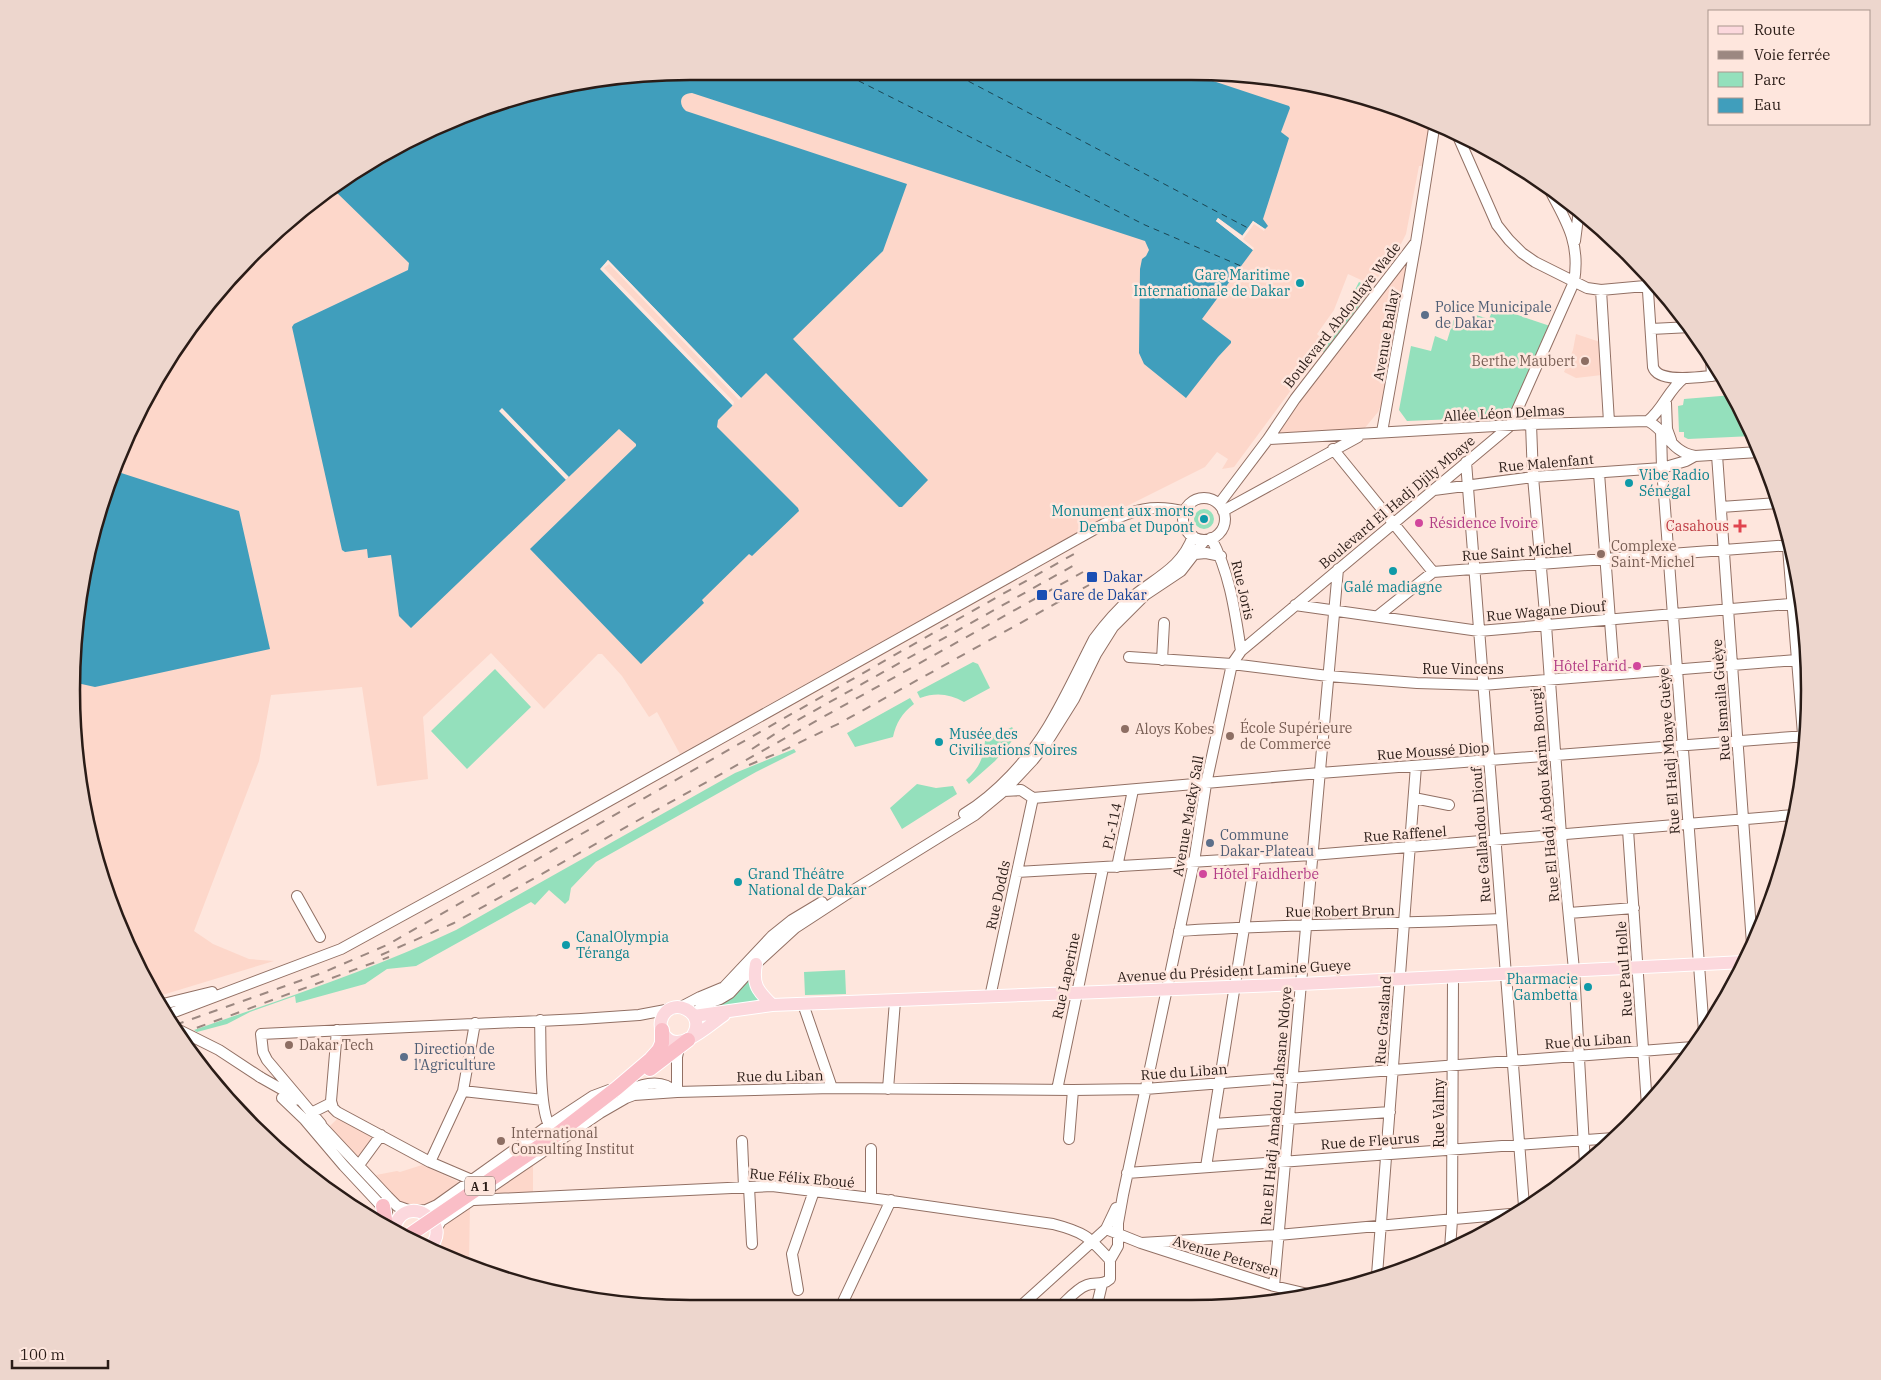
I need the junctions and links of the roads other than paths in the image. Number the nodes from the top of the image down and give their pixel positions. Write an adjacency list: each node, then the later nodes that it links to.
1 (1434, 130): 5 (street, Boulevard Abdoulaye Wade)
2 (1463, 144): 7 (street)
3 (1555, 201): 6 (street, Boulevard El Hadj Djily Mbaye)
4 (1578, 219): 6 (street)
5 (1416, 242): 21 (street, Avenue Ballay); 23 (street, Boulevard Abdoulaye Wade)
6 (1574, 243): 7 (street, Boulevard El Hadj Djily Mbaye)
7 (1574, 282): 10 (street); 19 (street, Boulevard El Hadj Djily Mbaye)
8 (1646, 284): 10 (street)
9 (1650, 288): 12 (street)
10 (1601, 290): 17 (street)
11 (1681, 327): 12 (street)
12 (1651, 329): 14 (street)
13 (1713, 375): 14 (street)
14 (1684, 378): 15 (street)
15 (1666, 403): 16 (street); 24 (street)
16 (1648, 420): 17 (street, Allée Léon Delmas); 20 (street)
17 (1609, 422): 18 (street, Allée Léon Delmas)
18 (1531, 424): 19 (street, Allée Léon Delmas); 32 (street, Rue El Hadj Abdou Karim Bourgi)
19 (1510, 426): 21 (street, Allée Léon Delmas); 29 (street, Boulevard El Hadj Djily Mbaye)
20 (1661, 431): 24 (street); 30 (street, Rue El Hadj Mbaye Guèye)
21 (1382, 432): 22 (street, Allée Léon Delmas)
22 (1362, 435): 23 (street); 25 (street)
23 (1268, 439): 36 (street, Boulevard Abdoulaye Wade)
24 (1672, 444): 28 (street)
25 (1333, 449): 36 (street); 39 (street)
26 (1753, 452): 27 (street, Rue Malenfant)
27 (1717, 454): 28 (street, Rue Malenfant); 37 (street, Rue Ismaila Guèye)
28 (1695, 456): 30 (street, Rue Malenfant)
29 (1466, 462): 33 (street, Rue Gallandou Diouf); 34 (street, Boulevard El Hadj Djily Mbaye)
30 (1662, 468): 31 (street, Rue Malenfant); 45 (street, Rue El Hadj Mbaye Guèye)
31 (1599, 473): 32 (street, Rue Malenfant); 47 (street)
32 (1533, 477): 33 (street, Rue Malenfant); 48 (street, Rue El Hadj Abdou Karim Bourgi)
33 (1468, 485): 34 (street, Rue Malenfant); 50 (street, Rue Gallandou Diouf)
34 (1433, 490): 39 (street, Boulevard El Hadj Djily Mbaye)
35 (1772, 503): 37 (street)
36 (1221, 507): 38 (street); 41 (street)
37 (1721, 507): 43 (street, Rue Ismaila Guèye)
38 (1185, 512): 40 (street); 122 (street)
39 (1393, 523): 49 (street, Boulevard El Hadj Djily Mbaye); 51 (street)
40 (1193, 536): 41 (street); 132 (street)
41 (1208, 539): 44 (street); 46 (street, Rue Joris)
42 (1783, 546): 43 (street, Rue Saint Michel)
43 (1724, 550): 45 (street, Rue Saint Michel); 55 (street, Rue Ismaila Guèye)
44 (1195, 554): 46 (street); 83 (street)
45 (1668, 554): 47 (street, Rue Saint Michel); 56 (street, Rue El Hadj Mbaye Guèye)
46 (1221, 556): 63 (street, Rue Joris)
47 (1605, 559): 48 (street, Rue Saint Michel); 58 (street)
48 (1541, 564): 50 (street, Rue Saint Michel); 61 (street, Rue El Hadj Abdou Karim Bourgi)
49 (1338, 569): 53 (street, Boulevard El Hadj Djily Mbaye); 54 (street, Rue El Hadj Amadou Lahsane Ndoye)
50 (1474, 569): 51 (street, Rue Saint Michel); 62 (street, Rue Gallandou Diouf)
51 (1433, 572): 57 (street)
52 (1795, 604): 55 (street, Rue Wagane Diouf)
53 (1295, 605): 54 (street, Rue Wagane Diouf); 63 (street, Boulevard El Hadj Djily Mbaye)
54 (1334, 610): 57 (street, Rue Wagane Diouf); 72 (street, Rue El Hadj Amadou Lahsane Ndoye)
55 (1728, 610): 56 (street, Rue Wagane Diouf); 69 (street, Rue Ismaila Guèye)
56 (1673, 614): 58 (street, Rue Wagane Diouf); 70 (street, Rue El Hadj Mbaye Guèye)
57 (1379, 616): 62 (street, Rue Wagane Diouf)
58 (1610, 620): 61 (street, Rue Wagane Diouf); 71 (street)
59 (1797, 620): 66 (street)
60 (1164, 623): 65 (street)
61 (1546, 625): 62 (street, Rue Wagane Diouf); 73 (street, Rue El Hadj Abdou Karim Bourgi)
62 (1479, 631): 74 (street, Rue Gallandou Diouf)
63 (1241, 651): 68 (street, Avenue Macky Sall)
64 (1129, 657): 65 (street, Rue Vincens)
65 (1162, 660): 68 (street, Rue Vincens)
66 (1797, 660): 67 (street, Rue Vincens); 69 (street, Rue Vincens); 75 (street)
67 (1800, 660)
68 (1232, 664): 72 (street, Rue Vincens); 84 (street, Avenue Macky Sall)
69 (1732, 665): 70 (street, Rue Vincens); 77 (street, Rue Ismaila Guèye)
70 (1677, 669): 71 (street, Rue Vincens); 78 (street, Rue El Hadj Mbaye Guèye)
71 (1614, 674): 73 (street, Rue Vincens)
72 (1328, 676): 74 (street, Rue Vincens); 82 (street, Rue El Hadj Amadou Lahsane Ndoye)
73 (1550, 680): 74 (street, Rue Vincens); 79 (street, Rue El Hadj Abdou Karim Bourgi)
74 (1483, 685): 80 (street, Rue Gallandou Diouf)
75 (1801, 701)
76 (1799, 736): 77 (street, Rue Moussé Diop)
77 (1738, 741): 78 (street, Rue Moussé Diop); 92 (street, Rue Ismaila Guèye)
78 (1682, 746): 79 (street, Rue Moussé Diop); 93 (street, Rue El Hadj Mbaye Guèye)
79 (1555, 756): 80 (street, Rue Moussé Diop); 95 (street, Rue El Hadj Abdou Karim Bourgi)
80 (1489, 761): 81 (street, Rue Moussé Diop); 96 (street, Rue Gallandou Diouf)
81 (1416, 766): 82 (street, Rue Moussé Diop); 89 (street, Rue Grasland)
82 (1320, 773): 84 (street, Rue Moussé Diop); 98 (street, Rue El Hadj Amadou Lahsane Ndoye)
83 (1018, 776): 85 (street); 87 (street)
84 (1206, 784): 86 (street, Rue Moussé Diop); 100 (street, Avenue Macky Sall)
85 (1022, 790): 87 (street); 88 (street)
86 (1133, 790): 88 (street, Rue Moussé Diop); 101 (street, PL-114)
87 (1004, 791): 115 (street)
88 (1033, 798): 103 (street, Rue Dodds)
89 (1414, 798): 90 (street); 97 (street, Rue Grasland)
90 (1449, 805)
91 (1787, 816): 92 (street, Rue Raffenel)
92 (1743, 820): 93 (street, Rue Raffenel); 112 (street, Rue Ismaila Guèye)
93 (1688, 825): 94 (street, Rue Raffenel); 116 (street, Rue El Hadj Mbaye Guèye)
94 (1628, 830): 95 (street, Rue Raffenel); 105 (street, Rue Paul Holle)
95 (1561, 835): 96 (street, Rue Raffenel); 106 (street, Rue El Hadj Abdou Karim Bourgi)
96 (1495, 840): 97 (street, Rue Raffenel); 107 (street, Rue Gallandou Diouf)
97 (1410, 847): 98 (street, Rue Raffenel); 108 (street, Rue Grasland)
98 (1312, 855): 99 (street, Rue Raffenel); 109 (street, Rue El Hadj Amadou Lahsane Ndoye)
99 (1255, 859): 100 (street, Rue Raffenel); 110 (street)
100 (1194, 862): 101 (street, Rue Raffenel); 111 (street, Avenue Macky Sall)
101 (1117, 867): 102 (street, Rue Raffenel)
102 (1103, 868): 103 (street, Rue Raffenel); 126 (street, Rue Laperine)
103 (1017, 872): 127 (street, Rue Dodds)
104 (297, 896): 113 (street)
105 (1634, 908): 106 (street); 117 (street, Rue Paul Holle)
106 (1569, 913): 118 (street, Rue El Hadj Abdou Karim Bourgi)
107 (1501, 919): 108 (street, Rue Robert Brun); 119 (street, Rue Gallandou Diouf)
108 (1405, 924): 109 (street, Rue Robert Brun); 121 (street, Rue Grasland)
109 (1306, 925): 110 (street, Rue Robert Brun); 123 (street, Rue El Hadj Amadou Lahsane Ndoye)
110 (1243, 927): 111 (street, Rue Robert Brun); 124 (street)
111 (1180, 931): 125 (street, Avenue Macky Sall)
112 (1751, 932)
113 (320, 937)
114 (1737, 962): 116 (main road, Avenue du Président Lamine Gueye)
115 (756, 964): 131 (main road); 136 (street)
116 (1698, 964): 117 (main road, Avenue du Président Lamine Gueye); 138 (street, Rue El Hadj Mbaye Guèye)
117 (1638, 967): 118 (main road, Avenue du Président Lamine Gueye); 145 (street, Rue Paul Holle)
118 (1574, 970): 119 (main road, Avenue du Président Lamine Gueye); 146 (street, Rue El Hadj Abdou Karim Bourgi)
119 (1506, 972): 120 (main road, Avenue du Président Lamine Gueye); 147 (street, Rue Gallandou Diouf)
120 (1453, 976): 121 (main road, Avenue du Président Lamine Gueye); 148 (street, Rue Valmy)
121 (1400, 979): 123 (main road, Avenue du Président Lamine Gueye); 149 (street, Rue Grasland)
122 (247, 984): 129 (street); 133 (street)
123 (1301, 984): 124 (main road, Avenue du Président Lamine Gueye); 150 (street, Rue El Hadj Amadou Lahsane Ndoye)
124 (1235, 986): 125 (main road, Avenue du Président Lamine Gueye); 151 (street)
125 (1166, 989): 126 (main road, Avenue du Président Lamine Gueye); 155 (street, Avenue Macky Sall)
126 (1077, 993): 127 (main road, Avenue du Président Lamine Gueye); 156 (street, Rue Laperine)
127 (990, 997): 128 (main road, Avenue du Président Lamine Gueye)
128 (895, 1001): 130 (main road, Avenue du Président Lamine Gueye); 154 (street)
129 (167, 1003)
130 (803, 1004): 131 (main road, Avenue du Président Lamine Gueye); 153 (street)
131 (772, 1005): 134 (main road, Avenue du Président Lamine Gueye)
132 (676, 1008): 135 (street); 136 (main road); 140 (main road)
133 (173, 1013)
134 (726, 1013): 136 (main road, Avenue du Président Lamine Gueye); 143 (main road, Avenue du Président Lamine Gueye)
135 (639, 1015): 137 (street); 140 (street)
136 (694, 1016): 143 (main road)
137 (540, 1020): 139 (street); 162 (street)
138 (1703, 1021)
139 (475, 1023): 141 (street); 158 (street)
140 (661, 1029): 143 (main road); 152 (highway, A 1)
141 (337, 1030): 163 (street); 165 (street)
142 (186, 1034): 160 (street, bridge)
143 (686, 1042): 152 (highway, A 1); 159 (street)
144 (1685, 1048): 145 (street, Rue du Liban)
145 (1644, 1051): 146 (street, Rue du Liban); 161 (street, Rue Paul Holle)
146 (1580, 1056): 147 (street, Rue du Liban); 174 (street, Rue El Hadj Abdou Karim Bourgi)
147 (1512, 1061): 148 (street, Rue du Liban); 176 (street, Rue Gallandou Diouf)
148 (1453, 1066): 149 (street, Rue du Liban); 178 (street, Rue Valmy)
149 (1393, 1070): 150 (street, Rue du Liban); 166 (street, Rue Grasland)
150 (1292, 1077): 151 (street, Rue du Liban); 167 (street, Rue El Hadj Amadou Lahsane Ndoye)
151 (1219, 1083): 155 (street, Rue du Liban); 169 (street)
152 (621, 1085): 164 (highway, A 1); 170 (street)
153 (832, 1088): 154 (street, Rue du Liban); 159 (street, Rue du Liban)
154 (888, 1089): 156 (street, Rue du Liban)
155 (1145, 1089): 157 (street, Rue du Liban); 185 (street, Avenue Macky Sall)
156 (1056, 1090): 157 (street, Rue du Liban)
157 (1073, 1090): 172 (street)
158 (463, 1091): 162 (street); 182 (street)
159 (676, 1092): 164 (street); 191 (street, Rue du Liban)
160 (281, 1093): 168 (street); 194 (street)
161 (1646, 1096)
162 (543, 1100): 170 (street)
163 (331, 1103): 165 (street); 171 (street)
164 (596, 1104): 200 (highway, A 1, bridge)
165 (311, 1112): 168 (street)
166 (1390, 1112): 167 (street); 179 (street, Rue Grasland)
167 (1289, 1118): 169 (street); 181 (street, Rue El Hadj Amadou Lahsane Ndoye)
168 (321, 1124): 183 (street)
169 (1213, 1124): 184 (street)
170 (549, 1126): 186 (street)
171 (381, 1135): 182 (street); 183 (street)
172 (1069, 1139)
173 (1604, 1139): 174 (street, Rue de Fleurus)
174 (1584, 1140): 176 (street, Rue de Fleurus); 180 (street, Rue El Hadj Abdou Karim Bourgi)
175 (742, 1141): 187 (street)
176 (1519, 1144): 178 (street, Rue de Fleurus); 193 (street, Rue Gallandou Diouf)
177 (871, 1149): 190 (street)
178 (1452, 1149): 179 (street, Rue de Fleurus); 197 (street, Rue Valmy)
179 (1387, 1154): 181 (street, Rue de Fleurus); 201 (street, Rue Grasland)
180 (1585, 1156)
181 (1285, 1160): 184 (street, Rue de Fleurus); 204 (street, Rue El Hadj Amadou Lahsane Ndoye)
182 (430, 1162): 186 (street)
183 (359, 1165): 195 (street)
184 (1206, 1167): 185 (street, Rue de Fleurus)
185 (1127, 1173): 189 (street, Avenue Macky Sall)
186 (472, 1180): 195 (street)
187 (746, 1186): 188 (street, Rue Félix Eboué); 191 (street, Rue Félix Eboué); 209 (street)
188 (814, 1190): 190 (street, Rue Félix Eboué); 215 (street)
189 (1123, 1194): 202 (street); 203 (street)
190 (871, 1198): 192 (street, Rue Félix Eboué)
191 (473, 1200): 205 (street, Rue du Liban)
192 (891, 1200): 206 (street, Rue Félix Eboué); 217 (street)
193 (1524, 1201)
194 (383, 1206): 198 (highway)
195 (413, 1211): 199 (main road); 205 (main road)
196 (1501, 1215): 197 (street)
197 (1452, 1220): 201 (street); 207 (street, Rue Valmy)
198 (390, 1221)
199 (397, 1225)
200 (402, 1227)
201 (1381, 1227): 204 (street); 212 (street, Rue Grasland)
202 (1106, 1229): 203 (street, Avenue Petersen); 206 (street)
203 (1118, 1232): 208 (street, Avenue Petersen); 210 (street)
204 (1278, 1235): 208 (street); 214 (street, Rue El Hadj Amadou Lahsane Ndoye)
205 (433, 1239)
206 (1093, 1240): 211 (street); 218 (street)
207 (1450, 1242)
208 (1139, 1243): 210 (street, Avenue Petersen); 214 (street, Avenue Petersen)
209 (752, 1244)
210 (1118, 1246): 211 (street)
211 (1110, 1260): 213 (street)
212 (1377, 1271)
213 (1102, 1284): 219 (street); 220 (street)
214 (1274, 1286): 216 (street, Avenue Petersen)
215 (798, 1290)
216 (1294, 1291)
217 (844, 1300)
218 (1027, 1300)
219 (1068, 1300)
220 (1098, 1300)

